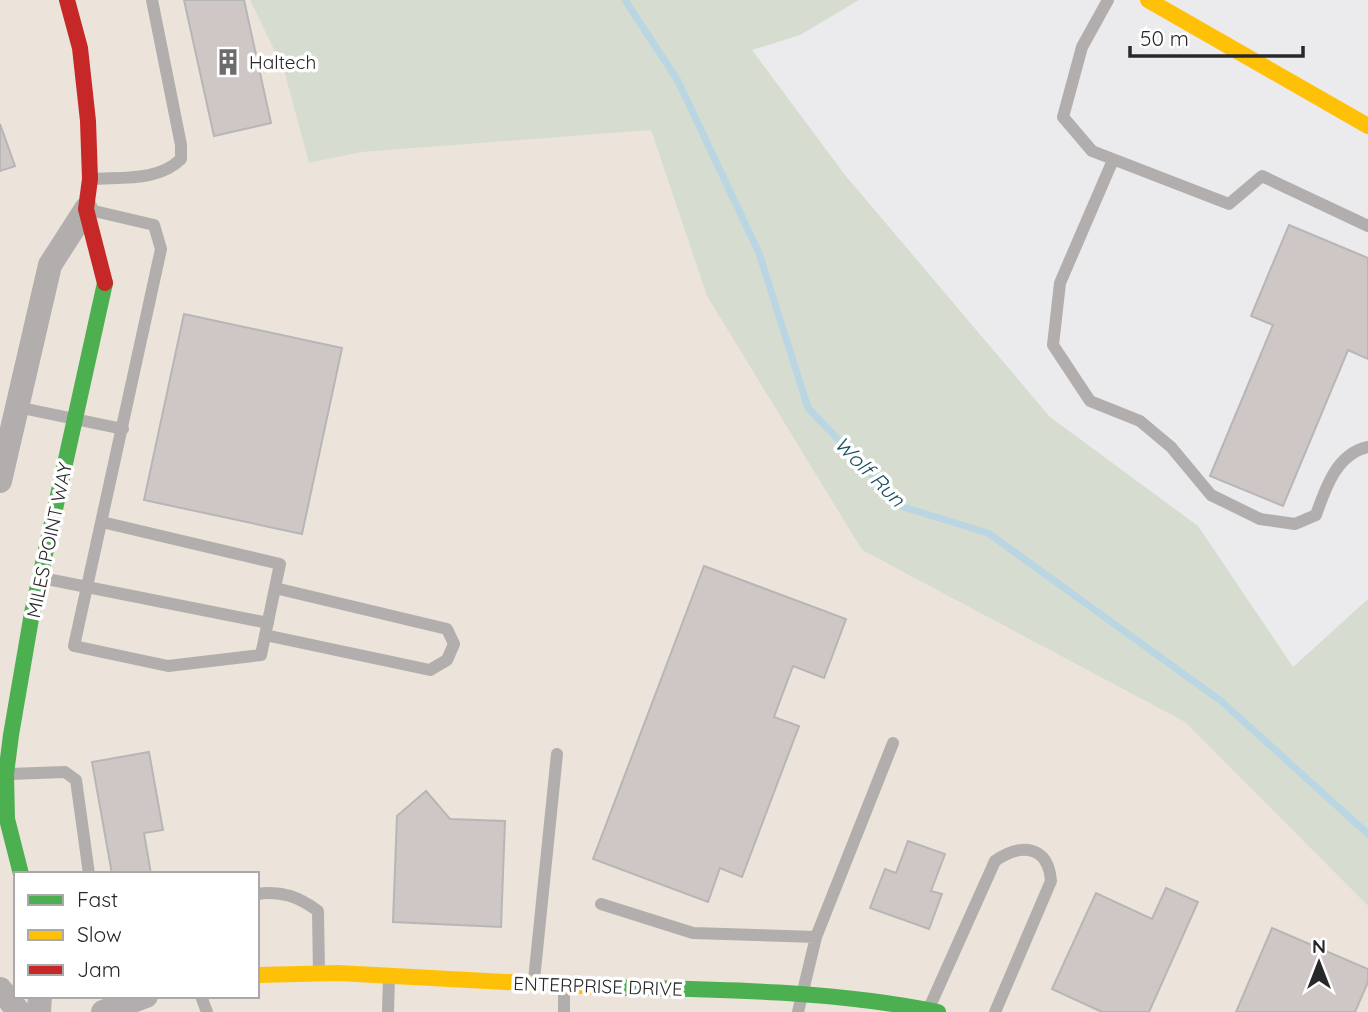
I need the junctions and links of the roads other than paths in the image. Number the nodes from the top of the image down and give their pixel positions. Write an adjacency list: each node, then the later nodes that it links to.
1 (67, 0): 7 (street, MILES POINT WAY)
2 (152, 0): 7 (lane)
3 (1108, 0): 6 (lane)
4 (1148, 0): 5 (street)
5 (1368, 125)
6 (1113, 160): 9 (lane); 13 (lane)
7 (90, 179): 8 (street, MILES POINT WAY)
8 (86, 209): 10 (street, MILES POINT WAY); 11 (street, MILES POINT WAY); 12 (lane)
9 (1368, 226)
10 (17, 407): 11 (lane); 14 (street, MILES POINT WAY)
11 (74, 419): 12 (lane); 16 (street, MILES POINT WAY)
12 (123, 429): 15 (lane)
13 (1368, 447)
14 (0, 481)
15 (102, 522): 17 (lane); 18 (lane)
16 (41, 577): 17 (lane); 22 (street, MILES POINT WAY)
17 (86, 588): 19 (lane); 19 (lane)
18 (275, 588): 19 (lane); 19 (lane)
19 (267, 629)
20 (893, 743): 27 (lane)
21 (557, 754): 31 (lane)
22 (3, 774): 23 (street, MILES POINT WAY); 24 (lane)
23 (21, 872)
24 (89, 872)
25 (259, 894): 28 (lane)
26 (601, 904): 27 (lane)
27 (816, 937): 34 (lane)
28 (319, 973): 29 (street, ENTERPRISE DRIVE); 30 (street, ENTERPRISE DRIVE)
29 (259, 975)
30 (389, 976): 31 (street, ENTERPRISE DRIVE); 39 (lane)
31 (534, 984): 32 (street, ENTERPRISE DRIVE)
32 (565, 985): 34 (street, ENTERPRISE DRIVE); 40 (lane)
33 (0, 989): 37 (street)
34 (801, 993): 36 (street, ENTERPRISE DRIVE); 41 (lane)
35 (141, 998): 38 (street)
36 (933, 1011): 42 (lane)
37 (19, 1012)
38 (103, 1012)
39 (388, 1012)
40 (564, 1012)
41 (798, 1012)
42 (995, 1012)

